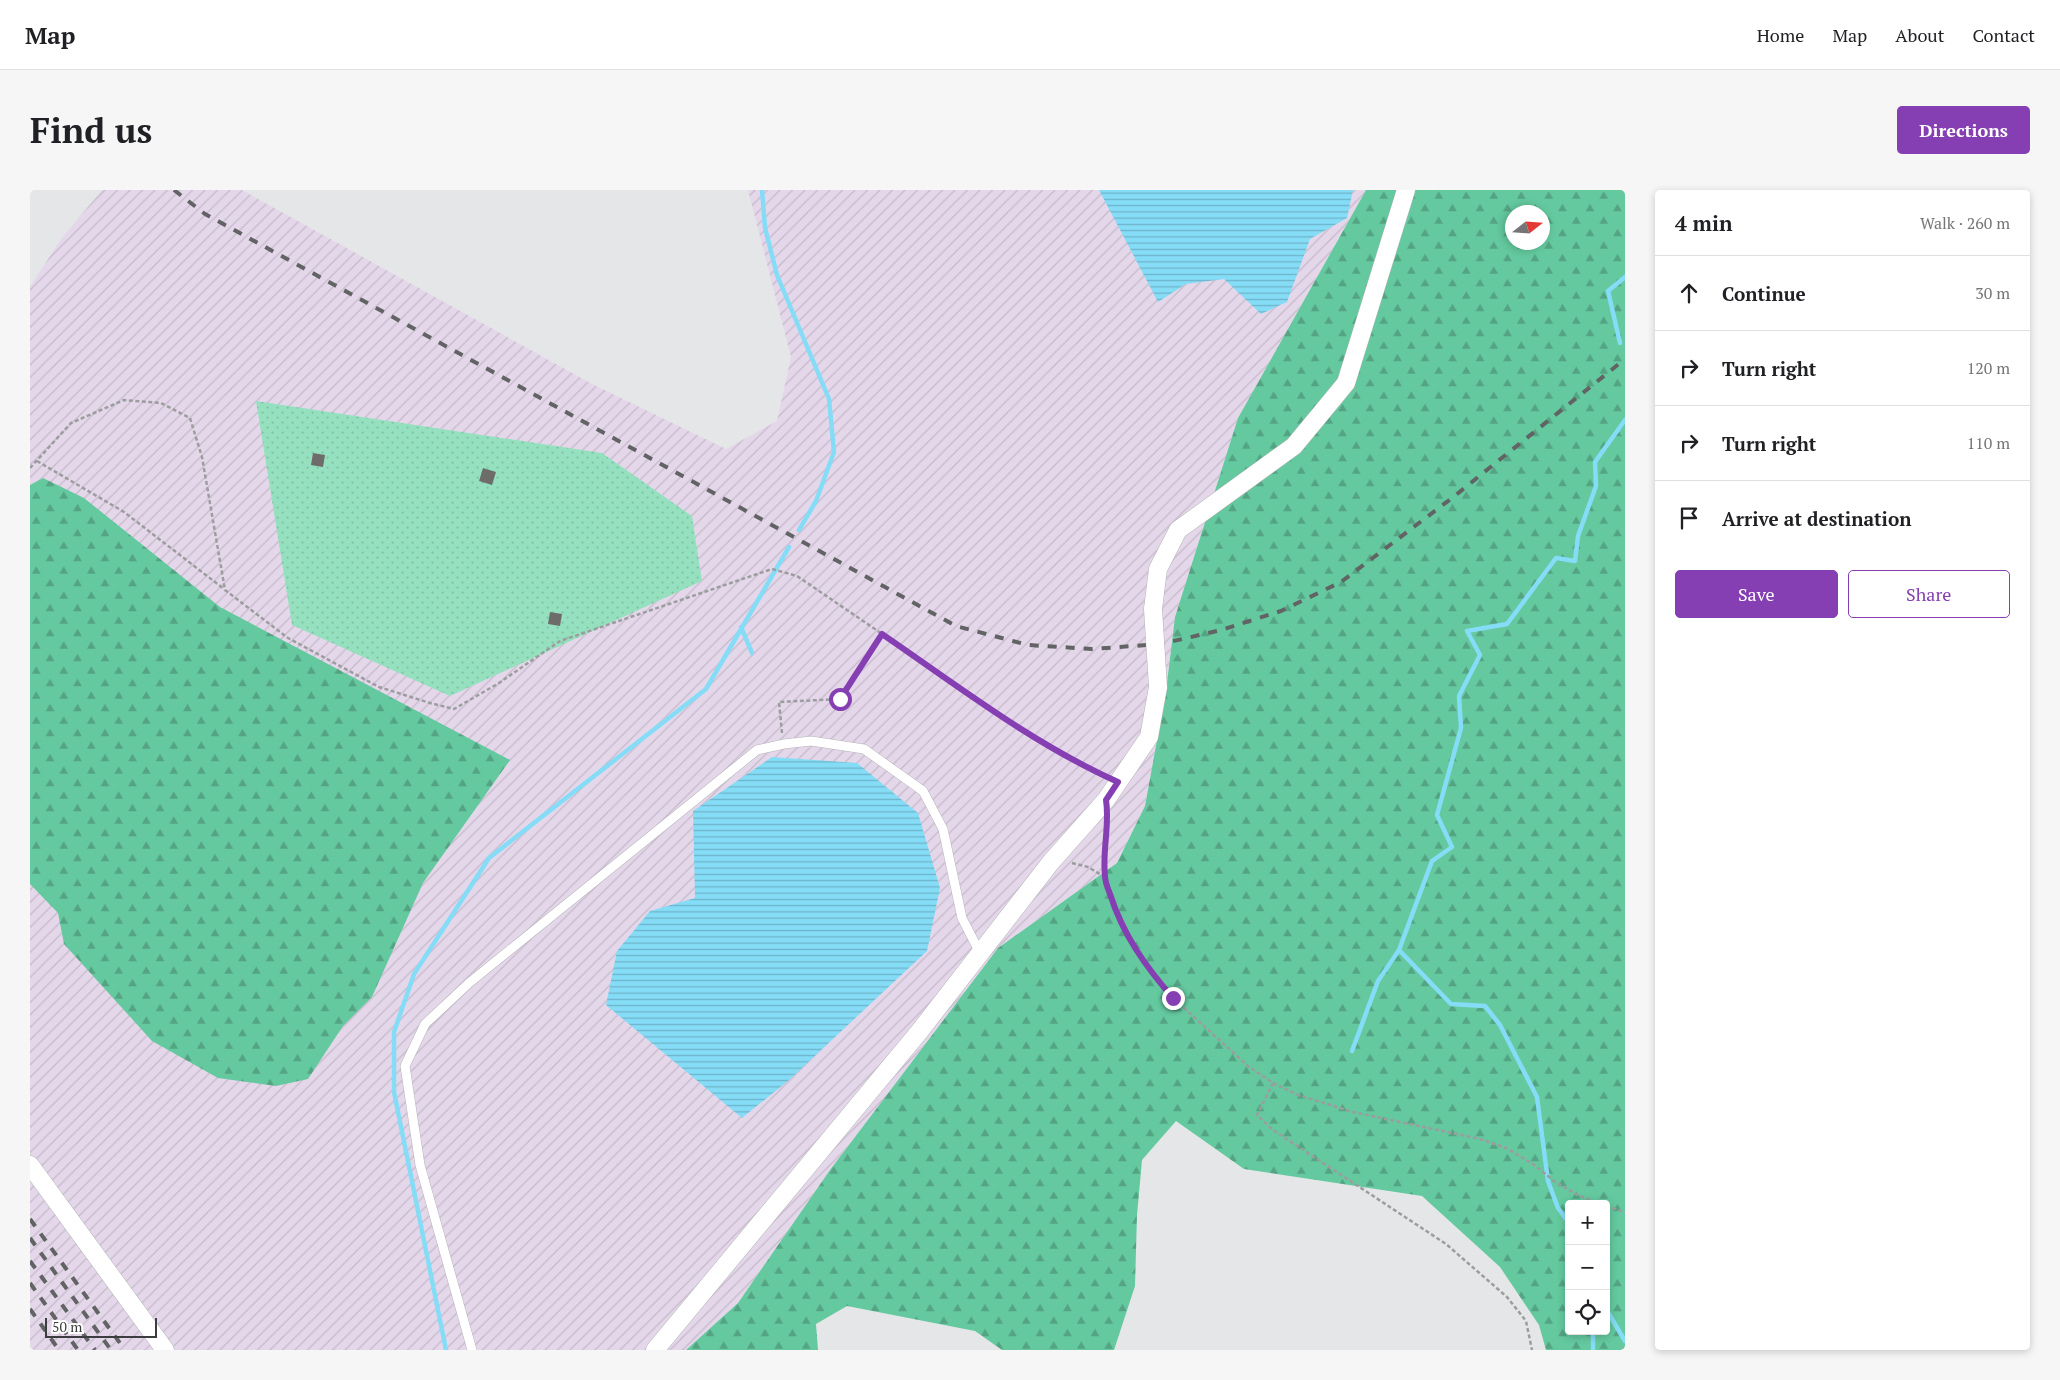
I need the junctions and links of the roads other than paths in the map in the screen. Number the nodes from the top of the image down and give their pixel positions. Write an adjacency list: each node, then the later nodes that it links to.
1 (1406, 190): 2 (street, bridge)
2 (980, 953): 5 (lane); 6 (street)
3 (30, 1165): 4 (street)
4 (165, 1350)
5 (472, 1350)
6 (655, 1350)

